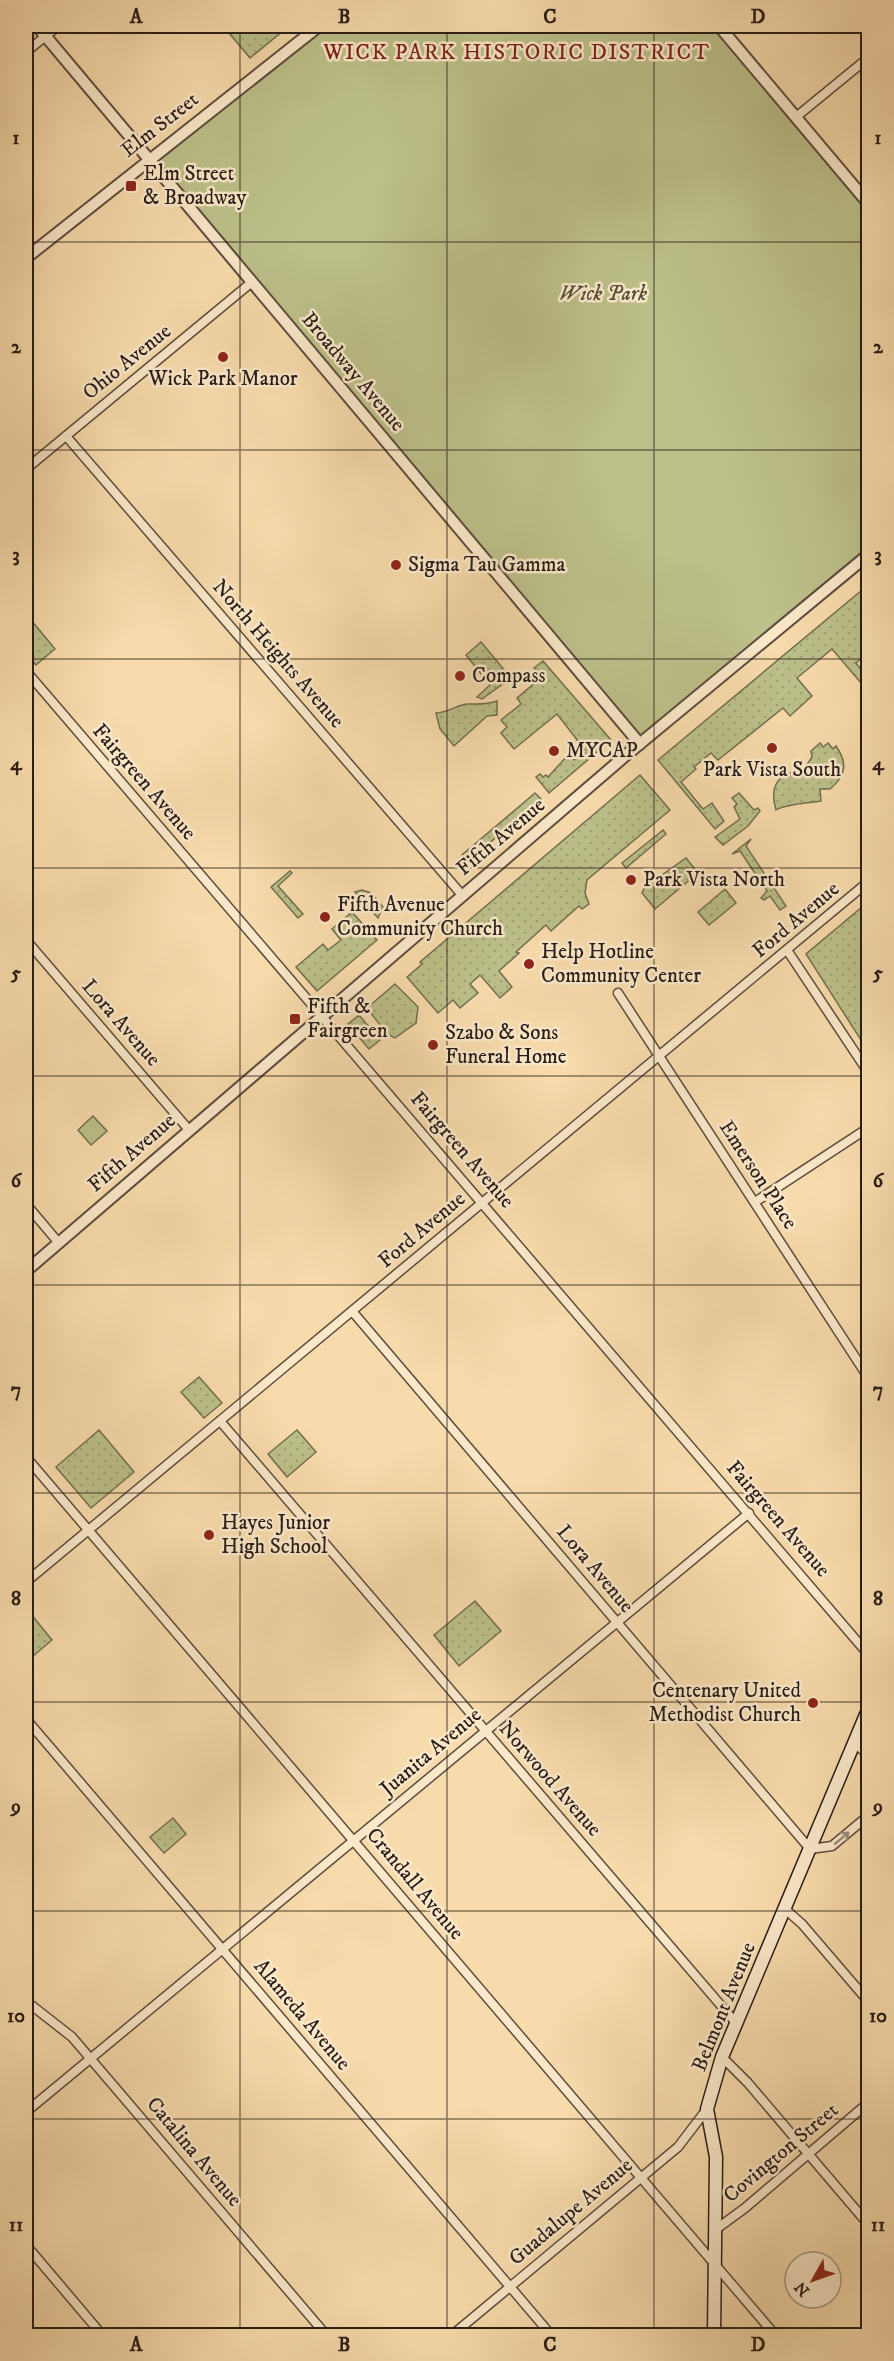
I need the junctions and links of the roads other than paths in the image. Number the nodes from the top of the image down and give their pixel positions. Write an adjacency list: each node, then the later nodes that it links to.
1 (37, 26): 5 (street, Broadway Avenue)
2 (58, 26): 5 (street)
3 (319, 26): 9 (street, Elm Street)
4 (719, 26): 8 (street)
5 (45, 36): 6 (street); 9 (street, Broadway Avenue)
6 (26, 52)
7 (868, 58): 8 (street)
8 (796, 117): 10 (street)
9 (148, 158): 11 (street, Elm Street); 12 (street, Broadway Avenue)
10 (868, 203)
11 (26, 258)
12 (252, 282): 13 (street, Ohio Avenue); 17 (street, Broadway Avenue)
13 (66, 436): 14 (street, Ohio Avenue); 19 (street, North Heights Avenue)
14 (26, 469)
15 (868, 555): 17 (street, Fifth Avenue)
16 (26, 672): 23 (street, Fairgreen Avenue)
17 (640, 744): 19 (street, Fifth Avenue)
18 (868, 882): 21 (street, Ford Avenue)
19 (462, 895): 23 (street, Fifth Avenue)
20 (26, 940): 27 (street, Lora Avenue)
21 (787, 950): 24 (street, Ford Avenue); 25 (street)
22 (618, 993): 24 (street, Emerson Place)
23 (322, 1015): 27 (street, Fifth Avenue); 29 (street, Fairgreen Avenue)
24 (659, 1056): 28 (street, Emerson Place); 29 (street, Ford Avenue)
25 (868, 1072)
26 (868, 1128): 28 (street)
27 (189, 1130): 31 (street, Fifth Avenue)
28 (754, 1202): 34 (street, Emerson Place)
29 (483, 1203): 33 (street, Ford Avenue); 37 (street, Fairgreen Avenue)
30 (26, 1204): 31 (street)
31 (58, 1242): 32 (street, Fifth Avenue)
32 (26, 1270)
33 (352, 1311): 35 (street, Ford Avenue); 40 (street, Lora Avenue)
34 (868, 1377)
35 (220, 1421): 38 (street, Ford Avenue); 44 (street, Norwood Avenue)
36 (26, 1456): 38 (street, Crandall Avenue)
37 (749, 1513): 40 (street, Juanita Avenue); 41 (street, Fairgreen Avenue)
38 (89, 1530): 39 (street, Ford Avenue); 48 (street, Crandall Avenue)
39 (26, 1582)
40 (616, 1622): 44 (street, Juanita Avenue); 49 (street, Lora Avenue)
41 (868, 1654)
42 (868, 1710): 45 (main road, Belmont Avenue)
43 (26, 1719): 51 (street, Alameda Avenue)
44 (485, 1731): 48 (street, Juanita Avenue); 54 (street, Norwood Avenue)
45 (855, 1743): 46 (street); 49 (main road, Belmont Avenue)
46 (868, 1755)
47 (868, 1816): 49 (street, one-way to 47)
48 (354, 1840): 51 (street, Juanita Avenue); 61 (street, Crandall Avenue)
49 (810, 1849): 50 (main road, Belmont Avenue)
50 (785, 1909): 53 (street); 54 (main road, Belmont Avenue)
51 (222, 1948): 56 (street, Juanita Avenue); 66 (street, Alameda Avenue)
52 (26, 2001): 56 (street, Catalina Avenue)
53 (868, 2001)
54 (736, 2023): 55 (main road, Belmont Avenue)
55 (722, 2057): 58 (main road, Belmont Avenue); 60 (street)
56 (90, 2058): 59 (street, Juanita Avenue); 68 (street, Catalina Avenue)
57 (868, 2103): 60 (street, Covington Street)
58 (707, 2109): 61 (street, Guadalupe Avenue); 63 (main road, Belmont Avenue)
59 (26, 2112)
60 (809, 2154): 62 (street); 63 (street, Covington Street)
61 (641, 2178): 65 (street, Crandall Avenue); 66 (street, Guadalupe Avenue)
62 (868, 2224)
63 (715, 2230): 65 (main road, Belmont Avenue)
64 (26, 2245): 67 (street)
65 (715, 2265): 71 (main road, Belmont Avenue); 72 (street, Crandall Avenue)
66 (510, 2287): 69 (street, Guadalupe Avenue); 70 (street, Alameda Avenue)
67 (103, 2336)
68 (327, 2336)
69 (450, 2336)
70 (552, 2336)
71 (714, 2336)
72 (776, 2336)

